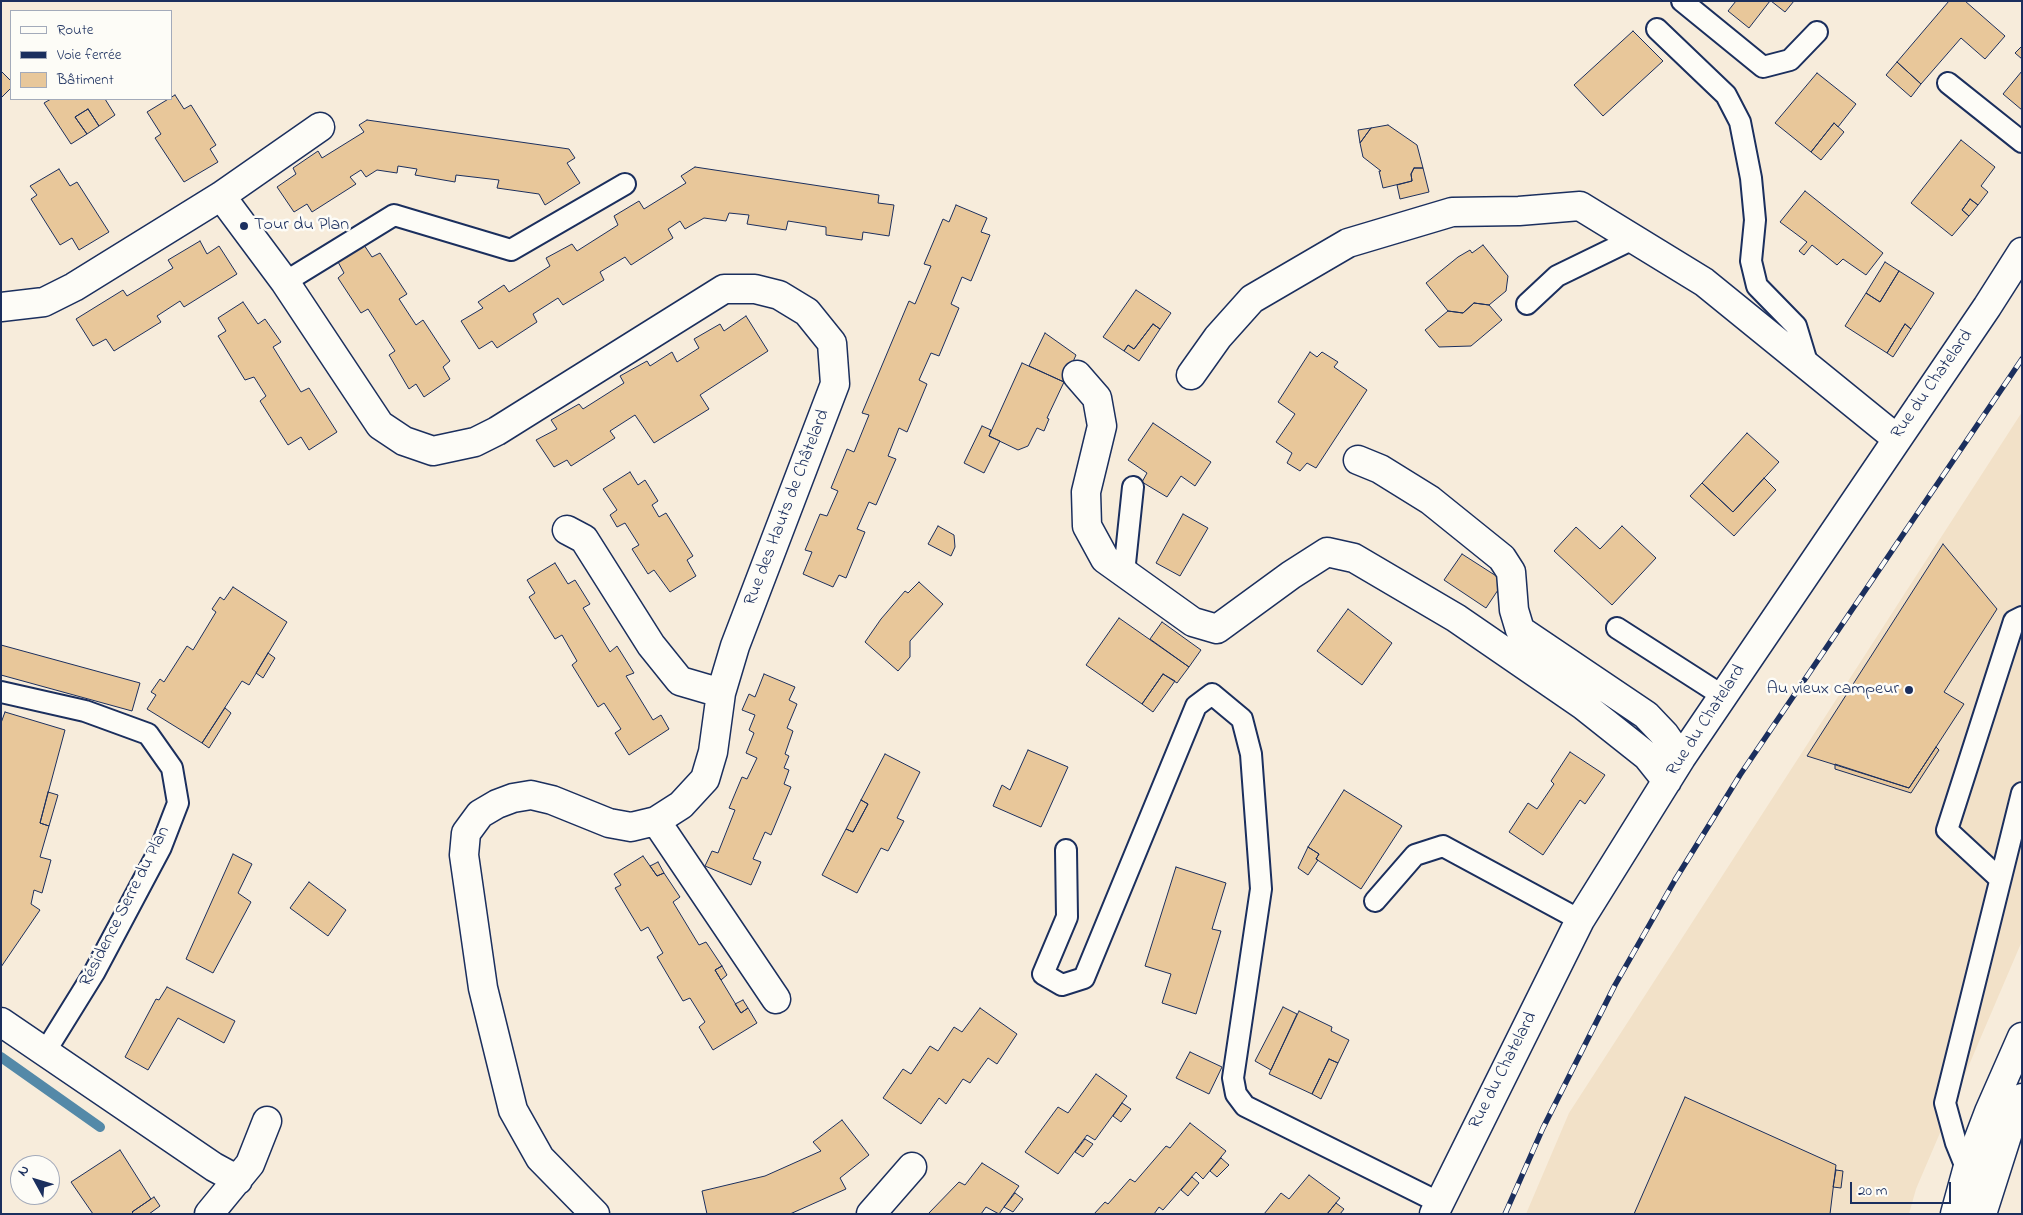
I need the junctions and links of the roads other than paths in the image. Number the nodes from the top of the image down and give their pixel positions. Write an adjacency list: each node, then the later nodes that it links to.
1 (1682, 1): 3 (lane)
2 (1657, 29): 14 (lane)
3 (1817, 32)
4 (1948, 82): 6 (lane)
5 (320, 127): 8 (street)
6 (2022, 142)
7 (625, 184): 11 (lane)
8 (221, 196): 11 (street, Rue des Hauts de Châtelard); 13 (street)
9 (1633, 239): 12 (lane); 14 (street); 15 (street)
10 (2022, 252): 17 (street, Rue du Chatelard)
11 (285, 282): 25 (street, Rue des Hauts de Châtelard)
12 (1527, 304)
13 (1, 307)
14 (1809, 369): 17 (street)
15 (1191, 374)
16 (1077, 376): 21 (street)
17 (1896, 438): 26 (street, Rue du Chatelard)
18 (1358, 460): 27 (street)
19 (1133, 487): 21 (lane)
20 (567, 530): 25 (street)
21 (1124, 572): 28 (street)
22 (2022, 617): 32 (lane)
23 (1617, 628): 26 (lane)
24 (1, 692): 38 (lane, Résidence Serre du Plan)
25 (721, 692): 30 (street, Rue des Hauts de Châtelard)
26 (1723, 696): 27 (street, Rue du Chatelard)
27 (1681, 758): 28 (street, Rue du Chatelard)
28 (1667, 781): 34 (street, Rue du Chatelard)
29 (2022, 793): 32 (lane)
30 (656, 821): 35 (street); 46 (street, Rue des Hauts de Châtelard)
31 (1066, 850): 44 (lane)
32 (2000, 879): 42 (lane)
33 (1375, 901): 34 (lane)
34 (1580, 920): 44 (street, Rue du Chatelard)
35 (776, 999)
36 (1, 1022): 38 (street)
37 (2022, 1037): 42 (street)
38 (45, 1052): 43 (street)
39 (2022, 1098): 49 (street)
40 (267, 1121): 43 (street)
41 (912, 1167): 47 (street)
42 (1967, 1170): 48 (street)
43 (238, 1180): 45 (street)
44 (1436, 1208)
45 (209, 1214)
46 (595, 1214)
47 (871, 1214)
48 (1956, 1214)
49 (1982, 1214)

